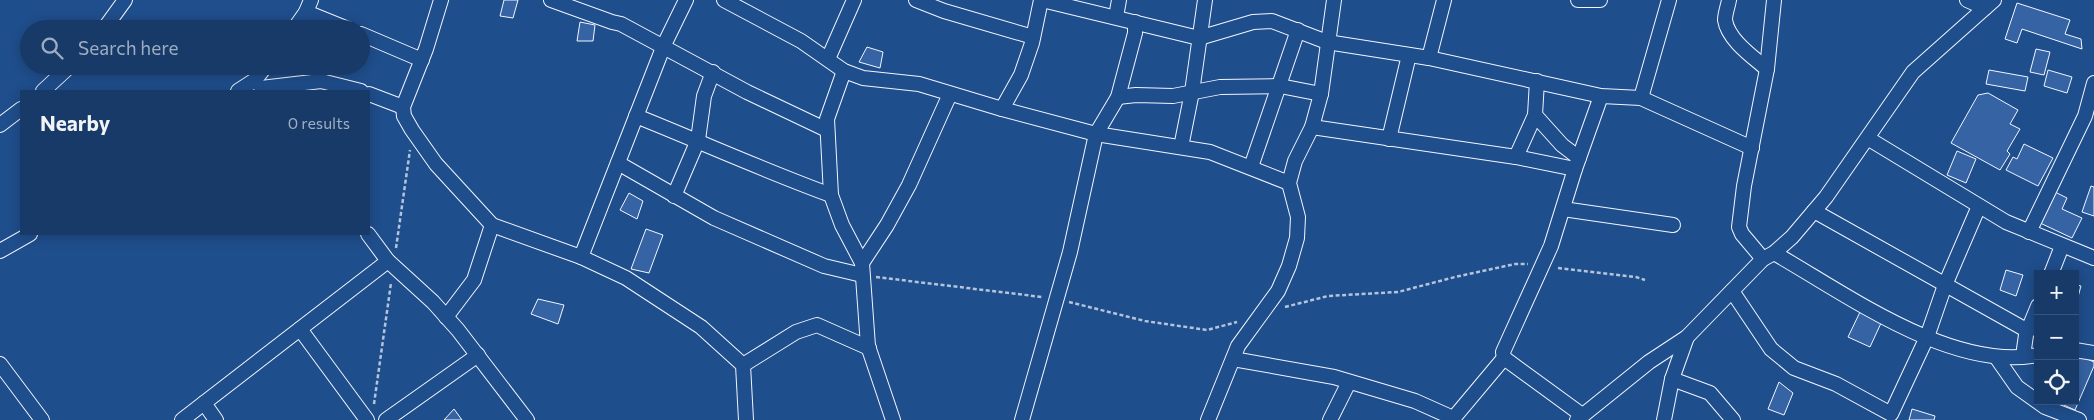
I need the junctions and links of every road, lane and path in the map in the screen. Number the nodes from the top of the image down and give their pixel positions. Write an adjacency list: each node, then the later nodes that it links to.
1 (125, 0): 22 (street)
2 (441, 0): 37 (street)
3 (551, 0): 32 (street)
4 (686, 0): 26 (street)
5 (724, 0): 36 (street)
6 (854, 0): 36 (street)
7 (916, 0): 28 (street)
8 (1041, 0): 21 (street); 28 (street)
9 (1119, 0): 21 (street)
10 (1205, 0): 30 (street)
11 (1334, 0): 31 (street)
12 (1444, 0): 35 (street)
13 (1578, 0): 14 (street)
14 (1600, 0)
15 (1729, 0): 39 (street)
16 (1774, 0): 39 (street)
17 (1967, 0): 19 (street)
18 (1666, 1): 55 (street)
19 (1990, 4): 67 (street)
20 (309, 6): 23 (street); 24 (street)
21 (1116, 17): 25 (street)
22 (111, 20)
23 (300, 20)
24 (333, 20)
25 (1135, 22): 30 (street); 54 (street)
26 (673, 27): 32 (street); 33 (street)
27 (1298, 30): 30 (street); 31 (street); 45 (street)
28 (1033, 37): 58 (street)
29 (370, 38): 37 (street)
30 (1199, 38): 49 (street)
31 (1327, 42): 34 (street); 52 (street)
32 (664, 45): 33 (street); 61 (street)
33 (680, 54): 40 (street)
34 (1409, 55): 35 (street); 66 (street)
35 (1429, 58): 42 (street)
36 (828, 59): 38 (street)
37 (422, 60): 57 (street)
38 (844, 70): 51 (street); 64 (street)
39 (1767, 70): 70 (street)
40 (713, 72): 64 (street); 68 (street)
41 (60, 75): 46 (street)
42 (1537, 82): 53 (street); 60 (street)
43 (2094, 83): 56 (street)
44 (260, 86): 47 (street); 48 (street)
45 (1280, 86): 49 (street); 52 (street); 74 (street)
46 (44, 90)
47 (242, 90)
48 (357, 90)
49 (1192, 92): 54 (street); 69 (street)
50 (370, 94): 57 (street)
51 (950, 94): 58 (street); 93 (street)
52 (1321, 94): 63 (street)
53 (1601, 96): 55 (street); 73 (street)
54 (1118, 97): 65 (street)
55 (1641, 98): 70 (street)
56 (2092, 103): 83 (street)
57 (403, 107): 81 (street)
58 (1002, 109): 65 (street)
59 (20, 110): 62 (street)
60 (1535, 115): 71 (street); 73 (street)
61 (636, 116): 68 (street); 72 (street)
62 (0, 125)
63 (1312, 127): 66 (street); 75 (street)
64 (827, 130): 76 (street)
65 (1096, 134): 69 (street); 98 (street)
66 (1389, 139): 71 (street)
67 (1869, 139): 78 (street); 80 (street)
68 (698, 140): 76 (street); 77 (street)
69 (1181, 147): 74 (street)
70 (1752, 148): 88 (street)
71 (1516, 157): 73 (street)
72 (618, 163): 77 (street); 89 (street)
73 (1577, 163): 79 (street)
74 (1251, 167): 75 (street)
75 (1289, 183): 100 (street)
76 (831, 195): 93 (street)
77 (674, 196): 93 (street)
78 (1979, 206): 83 (street); 96 (street)
79 (1563, 209): 82 (street); 92 (street)
80 (1814, 211): 88 (street); 96 (street)
81 (492, 225): 89 (street); 101 (street)
82 (1673, 225)
83 (2029, 232): 86 (street)
84 (28, 235): 87 (street)
85 (369, 235): 91 (street)
86 (2062, 246): 90 (street); 94 (street)
87 (0, 251)
88 (1769, 256): 97 (street); 105 (street)
89 (581, 257): 116 (street)
90 (2094, 258)
91 (388, 261): 101 (street); 102 (street)
92 (1542, 265): 95 (path); 100 (path); 113 (street)
93 (862, 269): 98 (path); 106 (street)
94 (2053, 270)
95 (1645, 280)
96 (1945, 285): 103 (street); 105 (street)
97 (1732, 291): 104 (street); 105 (street)
98 (1057, 297): 100 (path); 130 (street)
99 (2034, 315): 103 (street)
100 (1259, 316): 114 (street)
101 (446, 317): 110 (street)
102 (300, 329): 119 (street); 125 (street)
103 (2028, 331): 111 (street)
104 (1687, 337): 117 (street); 120 (street)
105 (1927, 338): 112 (street)
106 (869, 348): 116 (street); 129 (street)
107 (2079, 351): 108 (street)
108 (2094, 353)
109 (2034, 355): 111 (street)
110 (478, 356): 126 (street); 127 (street)
111 (2023, 356): 112 (street)
112 (1996, 357): 135 (street)
113 (1504, 358): 120 (street); 122 (street)
114 (1233, 359): 118 (street); 131 (street)
115 (0, 364): 121 (street)
116 (743, 365): 128 (street)
117 (1672, 379): 133 (street); 134 (street)
118 (1349, 382): 122 (street); 132 (street)
119 (204, 403): 123 (street); 124 (street)
120 (1579, 417)
121 (41, 419)
122 (1452, 419)
123 (182, 420)
124 (216, 420)
125 (367, 420)
126 (386, 420)
127 (527, 420)
128 (746, 420)
129 (893, 420)
130 (1022, 420)
131 (1208, 420)
132 (1330, 420)
133 (1664, 420)
134 (1733, 420)
135 (2079, 420)

